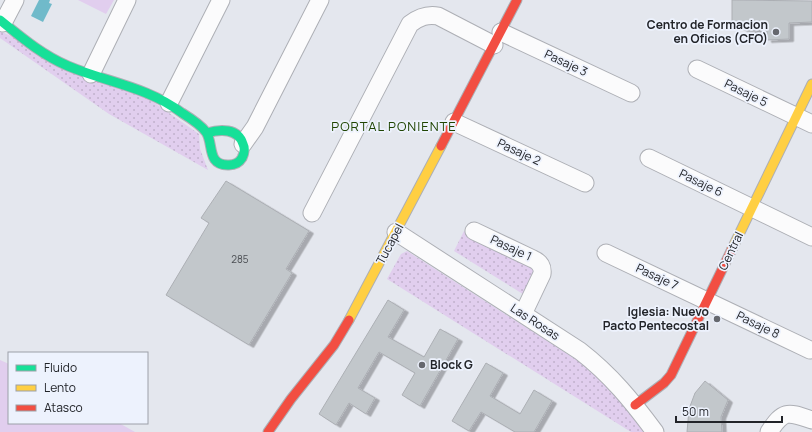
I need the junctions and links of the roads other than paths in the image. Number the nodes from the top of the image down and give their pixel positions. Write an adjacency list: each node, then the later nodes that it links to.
1 (15, 0): 6 (street)
2 (127, 0): 9 (street)
3 (221, 0): 12 (street)
4 (320, 0): 17 (street)
5 (517, 0): 7 (street, Tucapel)
6 (2, 22): 9 (street)
7 (497, 38): 11 (street, Pasaje 3); 14 (street, Tucapel); 21 (street)
8 (697, 69): 13 (street, Pasaje 5)
9 (91, 74): 12 (street)
10 (812, 84): 13 (street, Central)
11 (631, 94)
12 (169, 103): 16 (street)
13 (796, 117): 15 (street, Pasaje 5); 20 (street, Central)
14 (454, 122): 19 (street, Pasaje 2); 23 (street, Tucapel)
15 (812, 124)
16 (207, 133): 17 (street); 17 (street)
17 (243, 144)
18 (649, 158): 20 (street, Pasaje 6)
19 (585, 183)
20 (752, 208): 24 (street, Pasaje 6); 26 (street, Central)
21 (312, 213)
22 (474, 231): 27 (street, Pasaje 1)
23 (396, 232): 27 (street, Las Rosas); 31 (street, Tucapel)
24 (812, 237)
25 (606, 253): 26 (street, Pasaje 7)
26 (707, 301): 28 (street, Pasaje 8); 29 (street, Central)
27 (523, 314): 29 (street, Las Rosas)
28 (810, 350)
29 (635, 405): 32 (street, Las Rosas)
30 (812, 420): 33 (street)
31 (268, 432)
32 (655, 432)
33 (769, 432)

